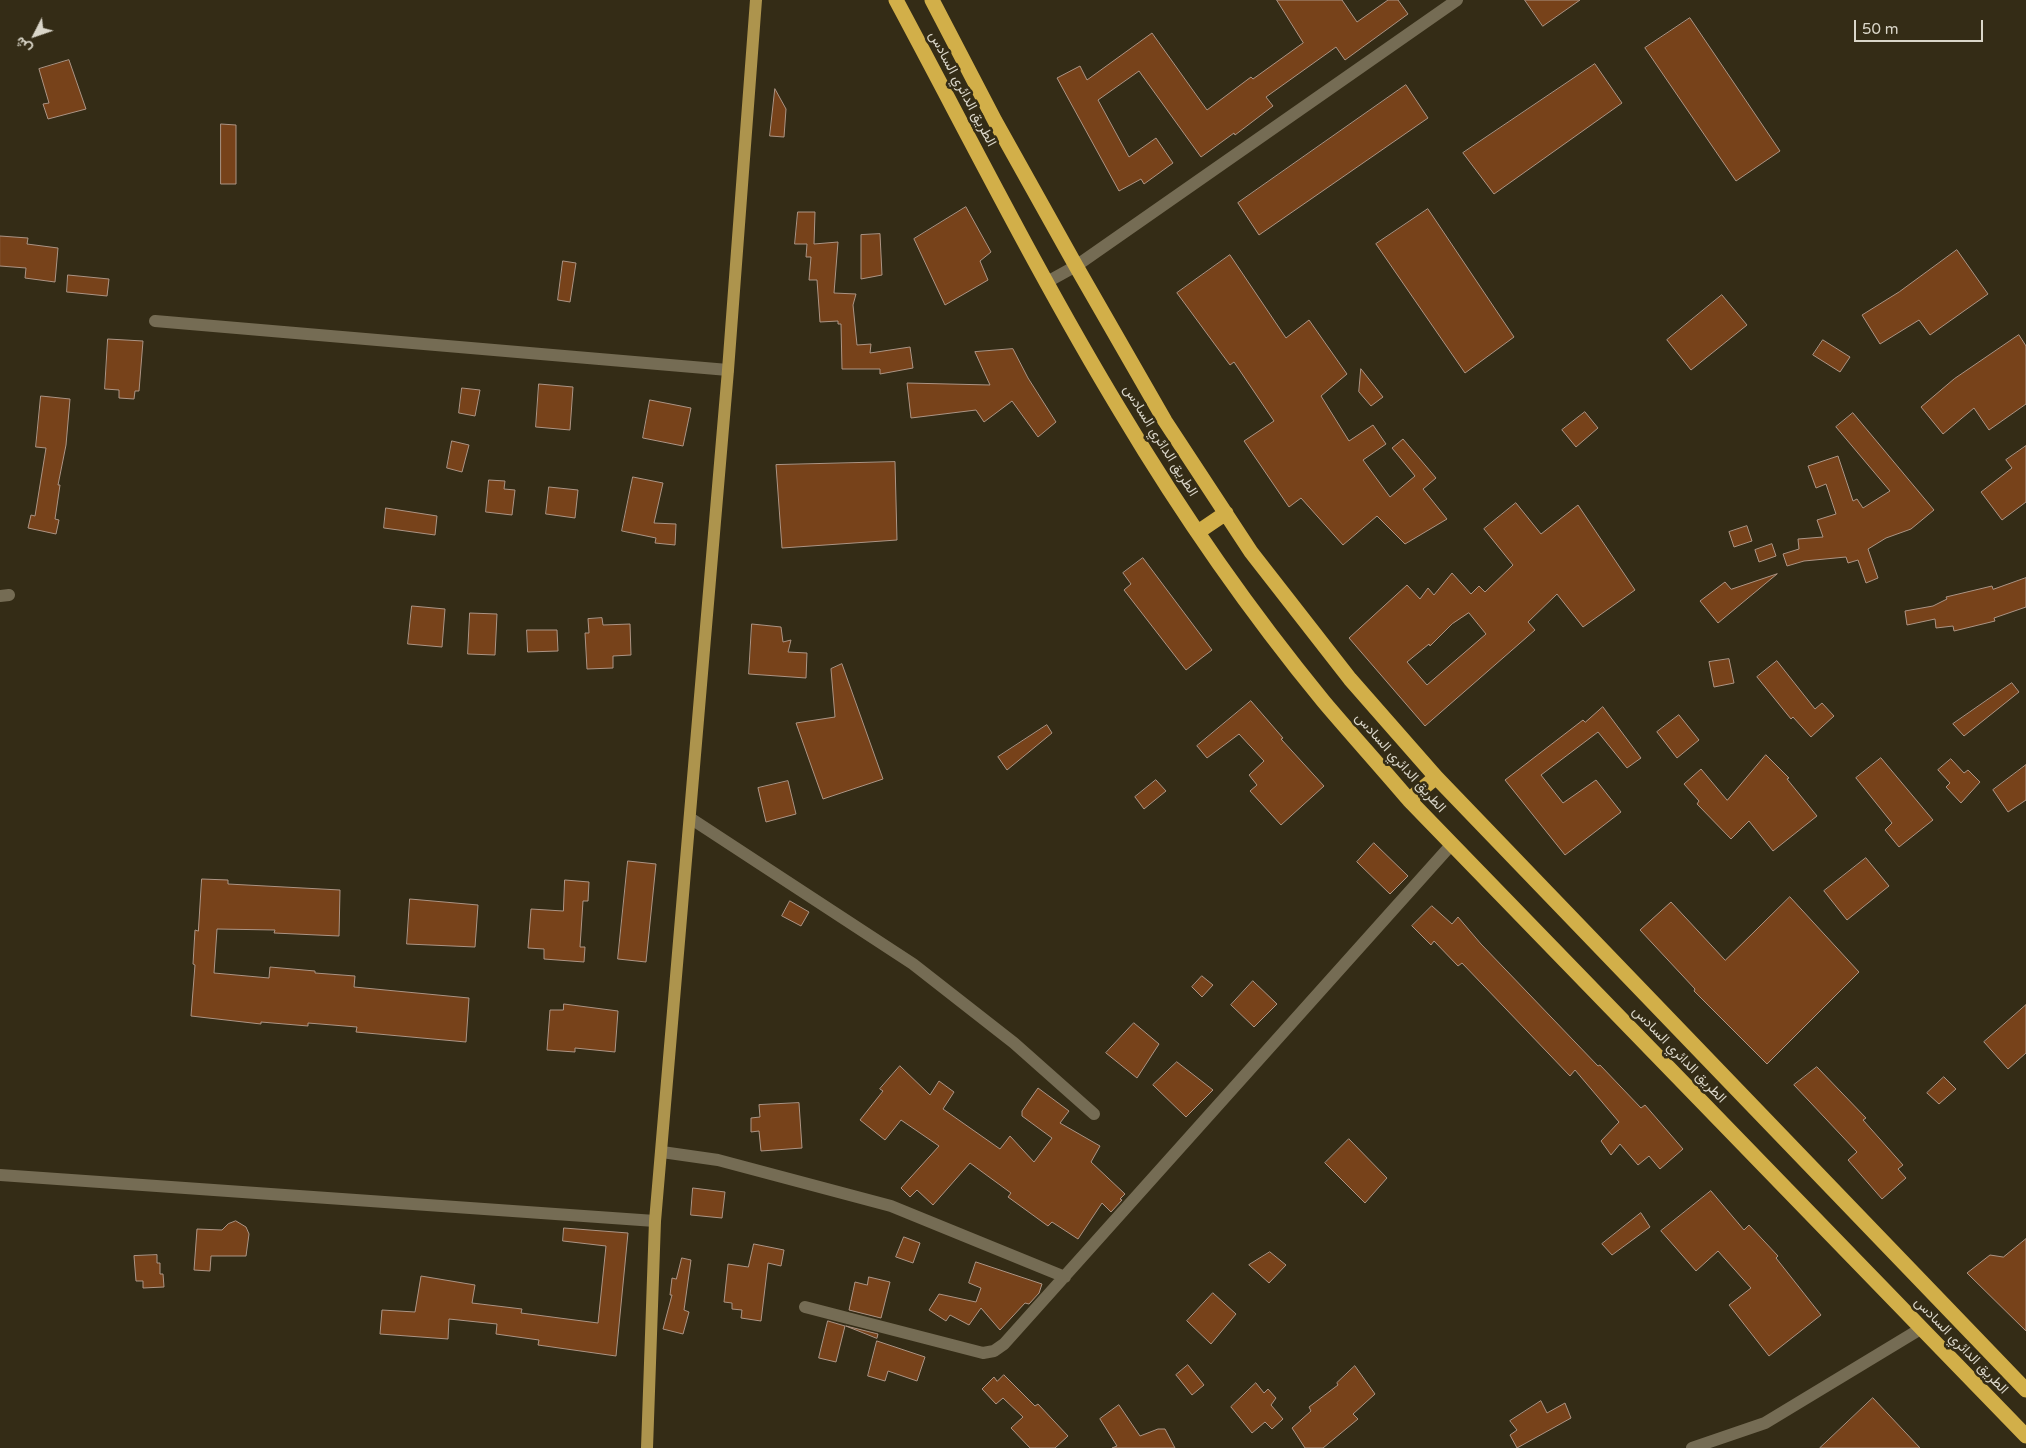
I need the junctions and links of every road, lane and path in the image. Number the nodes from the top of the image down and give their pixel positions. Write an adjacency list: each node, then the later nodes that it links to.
1 (756, 0): 8 (main road)
2 (896, 0): 6 (highway, الطريق الدائري السادس)
3 (932, 0): 5 (highway, الطريق الدائري السادس)
4 (1457, 0): 5 (street)
5 (1076, 266): 6 (street); 9 (highway, الطريق الدائري السادس)
6 (1047, 282): 10 (highway, الطريق الدائري السادس)
7 (155, 320): 8 (street)
8 (728, 370): 13 (main road)
9 (1226, 513): 10 (highway); 11 (highway, الطريق الدائري السادس)
10 (1198, 532): 12 (highway, الطريق الدائري السادس)
11 (1436, 777): 12 (highway); 22 (highway, الطريق الدائري السادس)
12 (1409, 800): 14 (highway, الطريق الدائري السادس)
13 (690, 818): 15 (street); 16 (main road)
14 (1452, 844): 19 (street); 21 (highway, الطريق الدائري السادس)
15 (1094, 1114)
16 (662, 1152): 18 (main road); 19 (street)
17 (0, 1175): 18 (street)
18 (655, 1221): 24 (main road)
19 (1065, 1277): 20 (street)
20 (805, 1307)
21 (1922, 1328): 23 (highway, الطريق الدائري السادس); 25 (street)
22 (2026, 1390)
23 (2026, 1436)
24 (647, 1448)
25 (1692, 1448)

